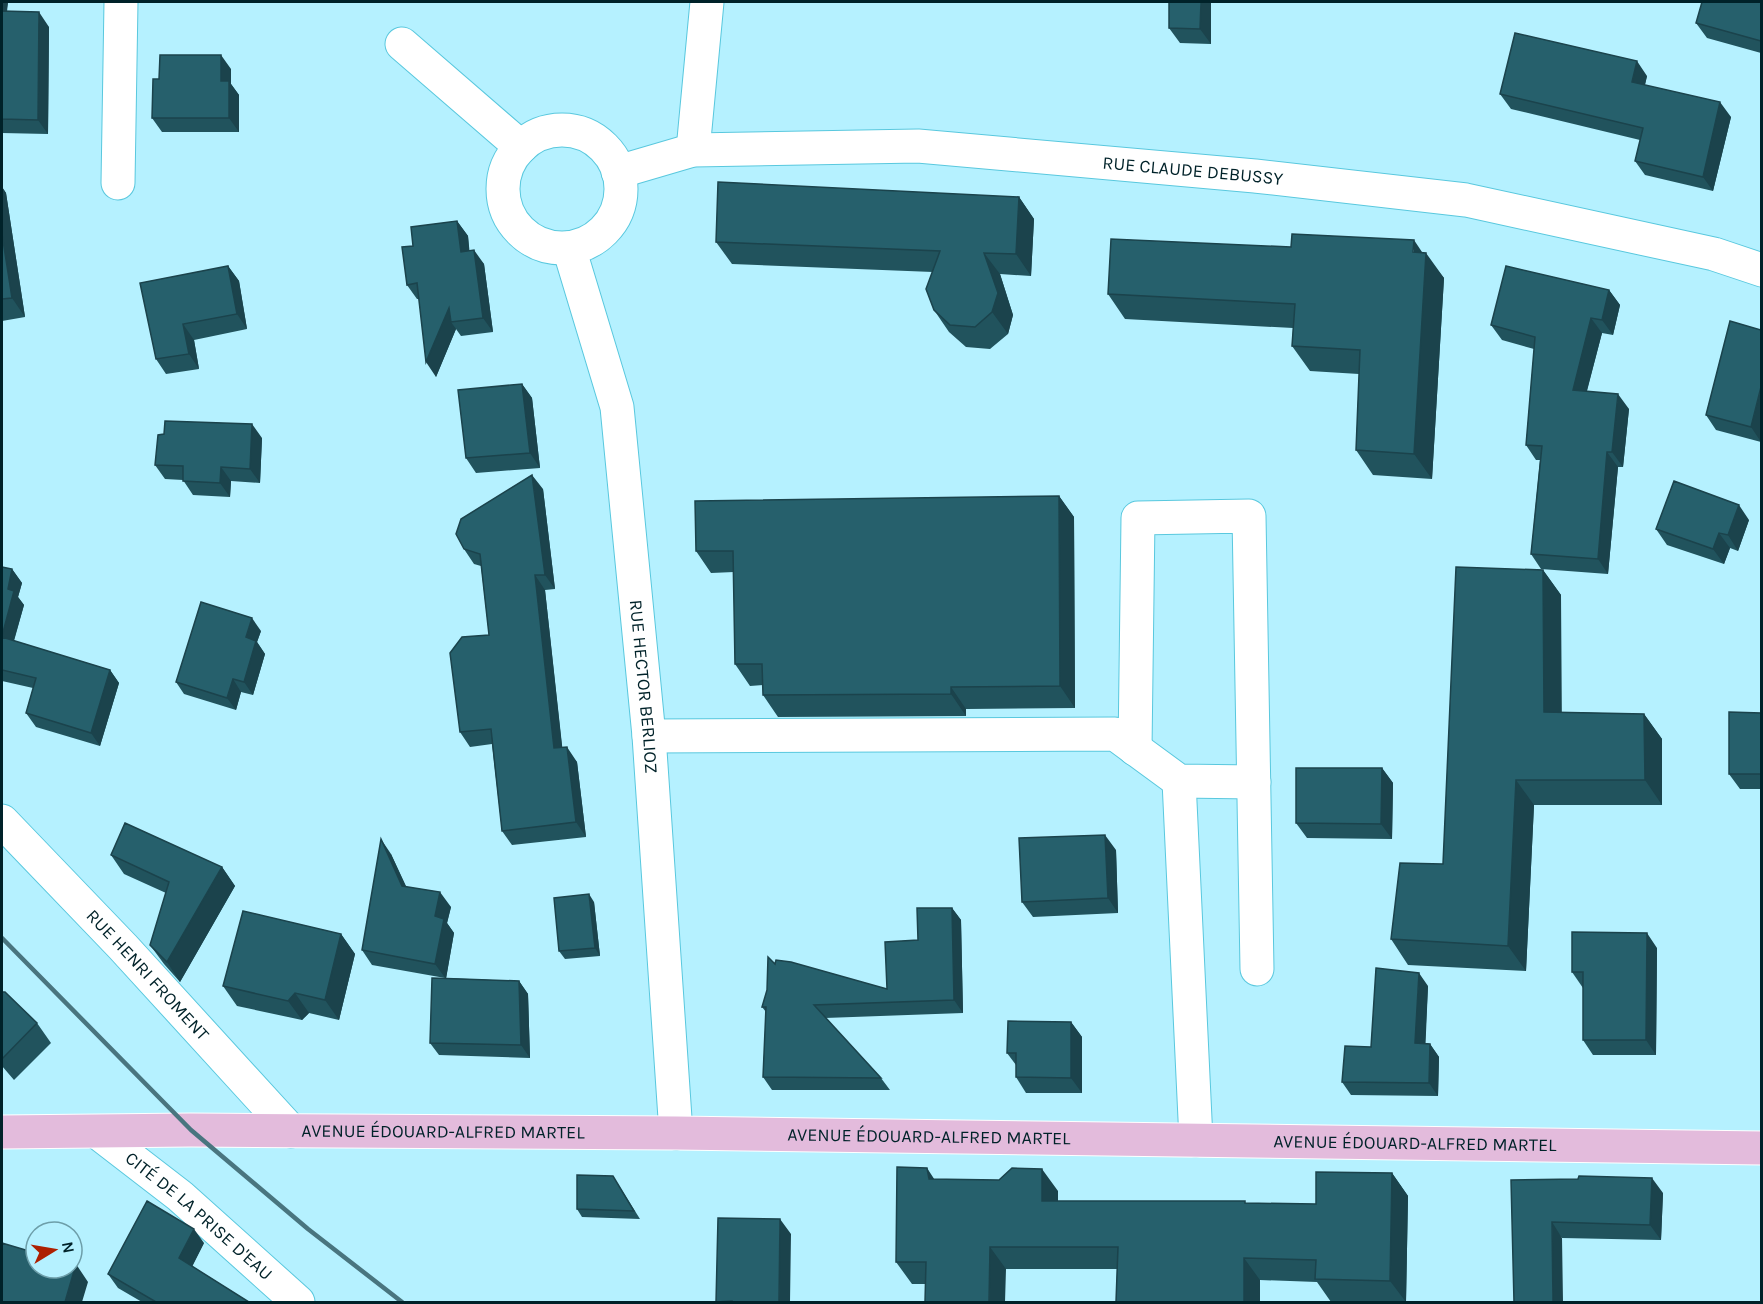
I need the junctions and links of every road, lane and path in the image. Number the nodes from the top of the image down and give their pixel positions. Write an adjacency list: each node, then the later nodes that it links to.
1 (121, 2): 7 (street)
2 (707, 2): 5 (street)
3 (402, 44): 4 (street)
4 (520, 147): 6 (street); 8 (street)
5 (693, 150): 6 (street, RUE CLAUDE DEBUSSY); 9 (street, RUE CLAUDE DEBUSSY)
6 (618, 172): 8 (street)
7 (118, 183)
8 (569, 248): 10 (street, RUE HECTOR BERLIOZ)
9 (1761, 270)
10 (649, 736): 11 (street); 19 (street, RUE HECTOR BERLIOZ)
11 (1135, 749): 12 (street); 13 (street)
12 (1179, 781): 13 (street); 20 (street)
13 (1254, 782): 15 (street)
14 (2, 821): 16 (street, RUE HENRI FROMENT)
15 (1257, 969)
16 (291, 1131): 18 (main road, AVENUE ÉDOUARD-ALFRED MARTEL); 19 (main road, AVENUE ÉDOUARD-ALFRED MARTEL)
17 (2, 1132): 18 (main road, AVENUE ÉDOUARD-ALFRED MARTEL)
18 (97, 1132): 22 (street, CITÉ DE LA PRISE D'EAU)
19 (676, 1133): 20 (main road, AVENUE ÉDOUARD-ALFRED MARTEL)
20 (1196, 1140): 21 (main road, AVENUE ÉDOUARD-ALFRED MARTEL)
21 (1761, 1148)
22 (298, 1302)

